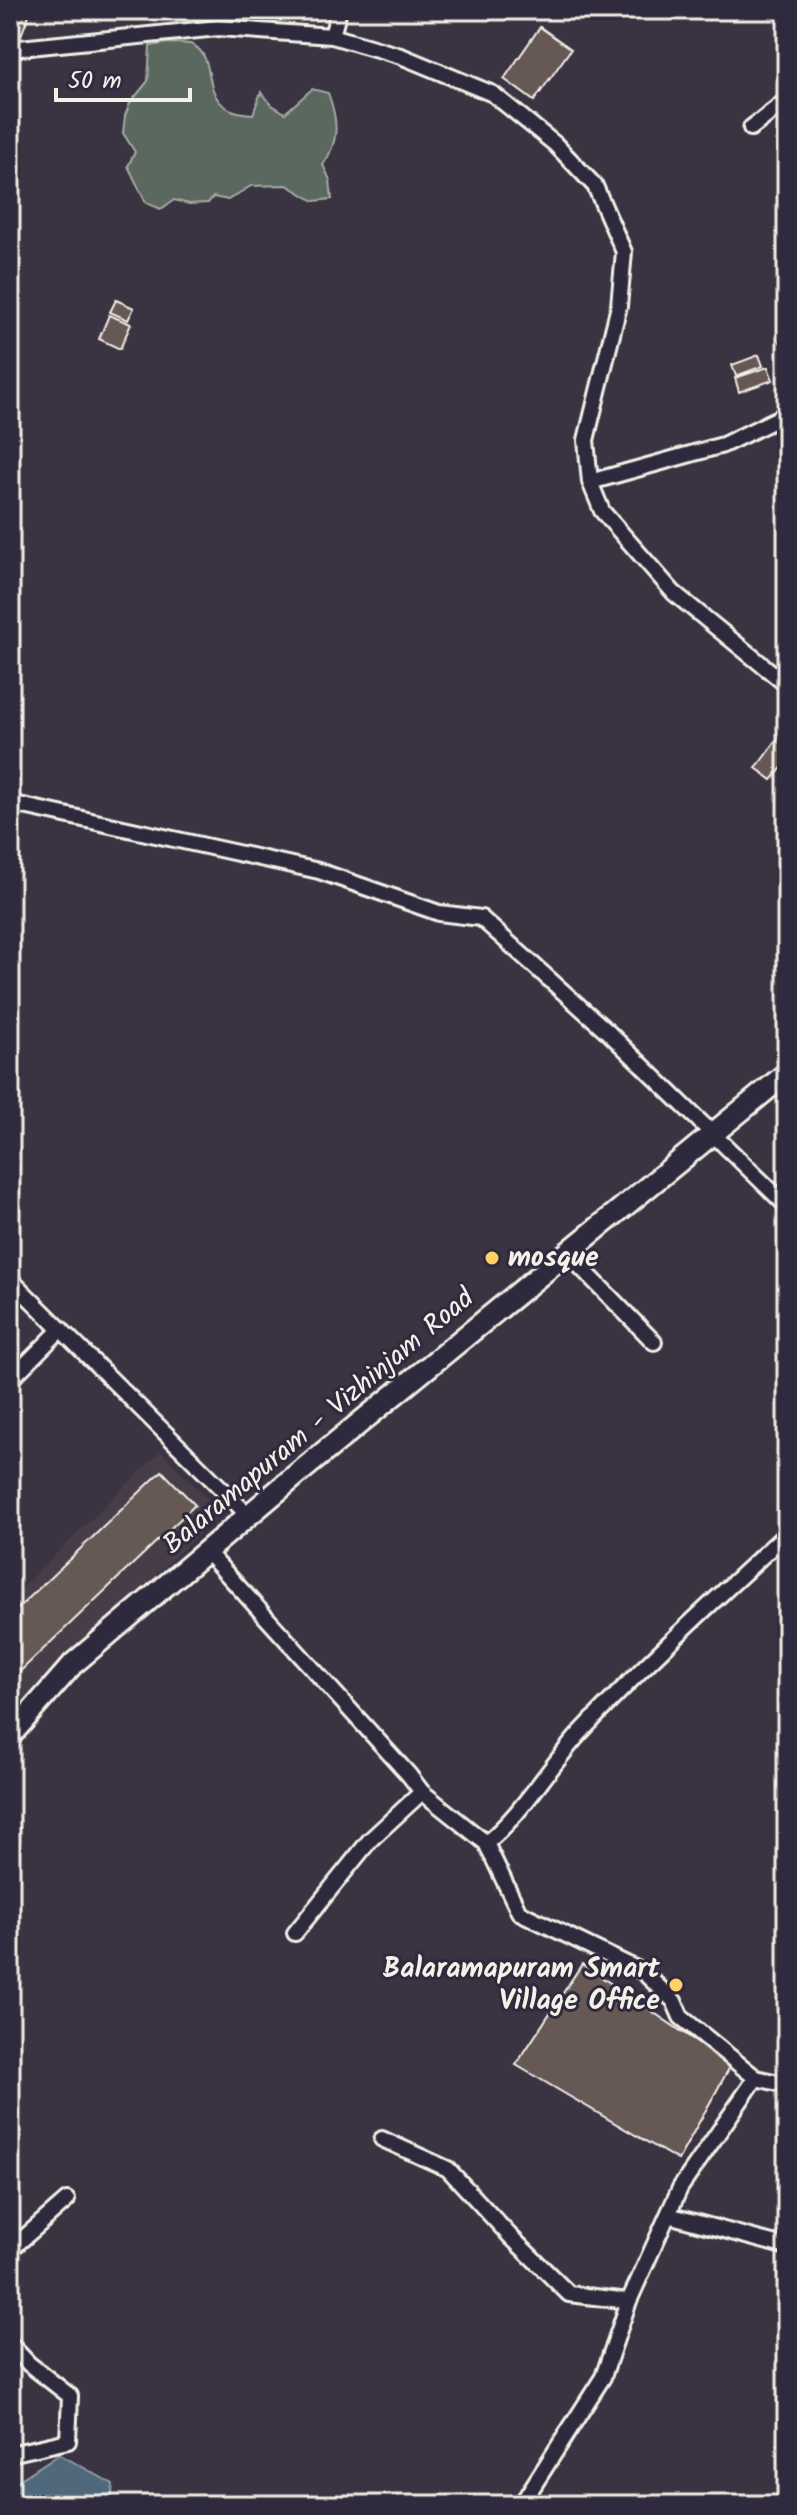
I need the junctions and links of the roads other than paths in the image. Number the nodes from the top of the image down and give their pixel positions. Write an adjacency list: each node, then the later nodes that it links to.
1 (339, 10): 2 (street)
2 (332, 36): 3 (street); 7 (street)
3 (10, 49)
4 (787, 100): 5 (street)
5 (751, 128)
6 (787, 414): 7 (street)
7 (590, 482): 8 (street)
8 (787, 685)
9 (10, 803): 11 (street)
10 (787, 1073): 11 (main road, Balaramapuram - Vizhinjam Road)
11 (714, 1133): 12 (street); 13 (main road, Balaramapuram - Vizhinjam Road)
12 (787, 1206)
13 (567, 1253): 16 (street); 18 (main road, Balaramapuram - Vizhinjam Road)
14 (10, 1279): 15 (street)
15 (61, 1329): 17 (street); 18 (street)
16 (654, 1342)
17 (10, 1380)
18 (248, 1515): 20 (main road, Balaramapuram - Vizhinjam Road)
19 (787, 1533): 23 (street)
20 (206, 1551): 21 (main road, Balaramapuram - Vizhinjam Road); 22 (street)
21 (10, 1736)
22 (422, 1792): 23 (street); 24 (street)
23 (486, 1843): 25 (street)
24 (295, 1933)
25 (756, 2078): 26 (street); 29 (street)
26 (787, 2085)
27 (382, 2139): 32 (street)
28 (67, 2200): 31 (street)
29 (668, 2215): 30 (street); 32 (street)
30 (787, 2247)
31 (10, 2250)
32 (629, 2301): 35 (street)
33 (10, 2344): 34 (street)
34 (10, 2454)
35 (521, 2505)

